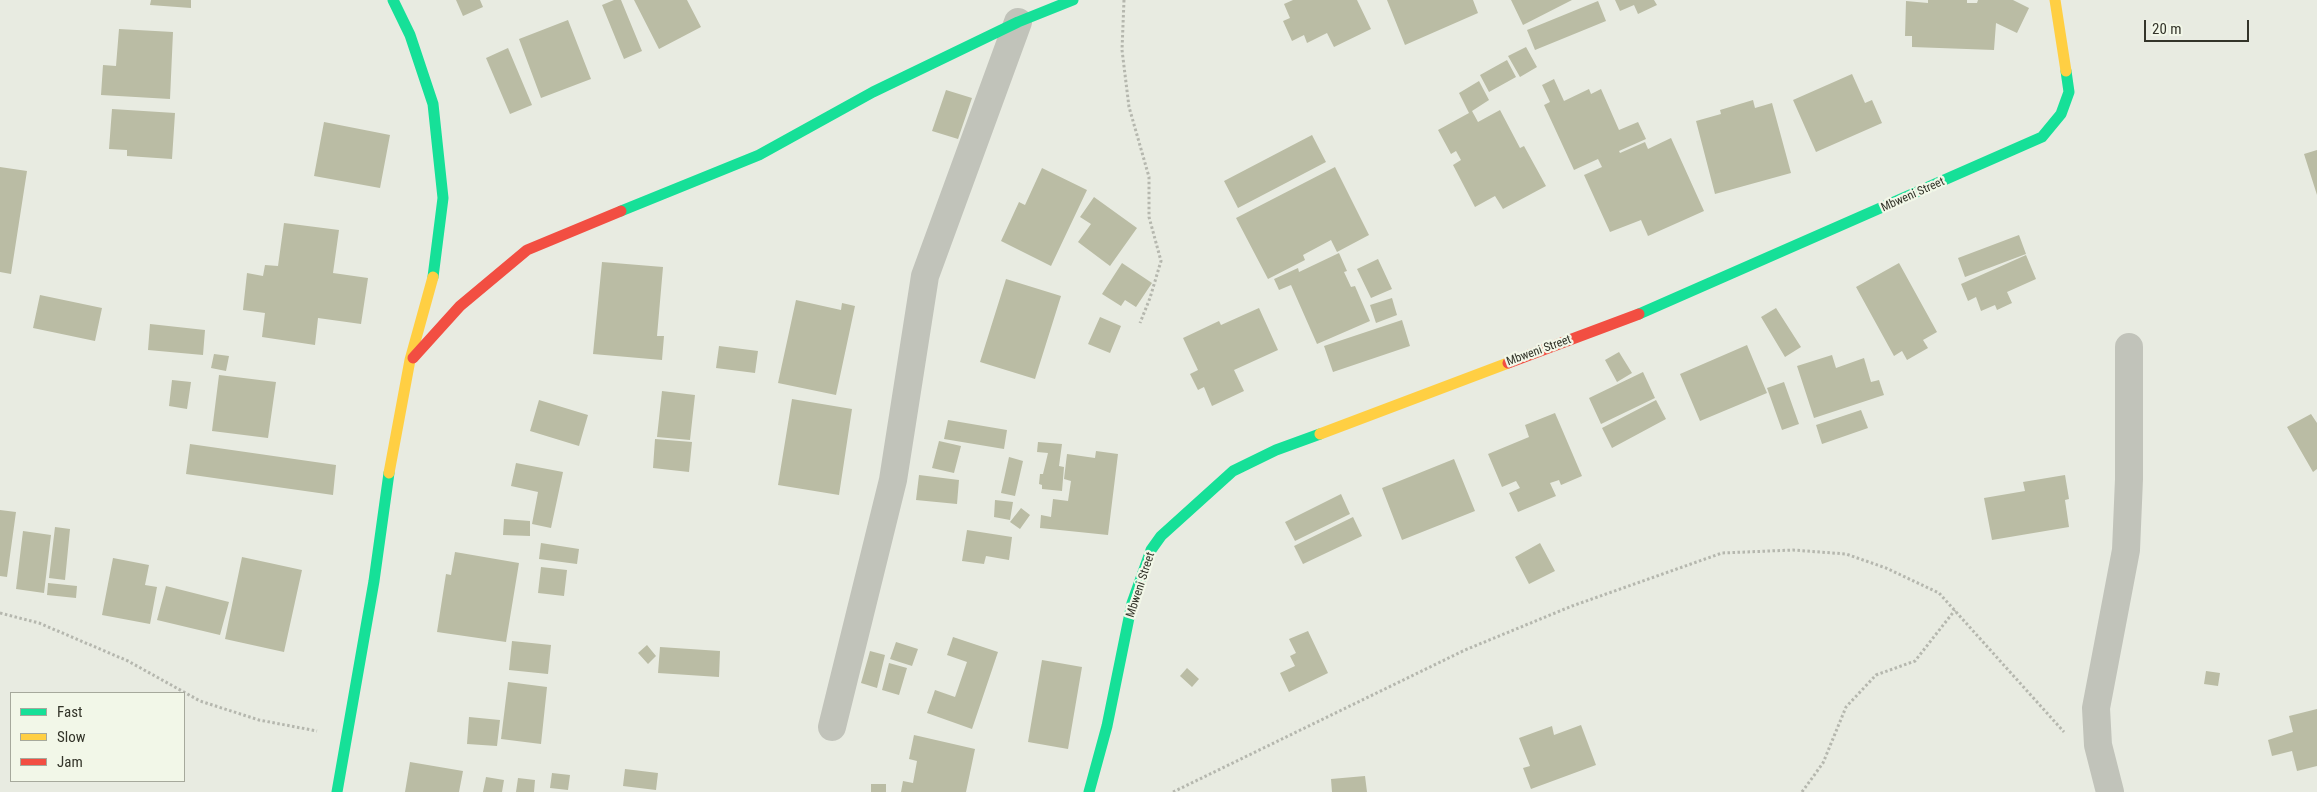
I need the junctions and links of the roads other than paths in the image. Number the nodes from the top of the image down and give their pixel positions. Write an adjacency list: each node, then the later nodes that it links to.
1 (393, 0): 6 (street)
2 (1073, 0): 4 (street)
3 (2054, 0): 9 (street, Mbweni Street)
4 (1018, 22): 6 (street); 7 (street)
5 (2129, 347): 10 (street)
6 (410, 360): 8 (street)
7 (832, 727)
8 (337, 792)
9 (1089, 792)
10 (2110, 792)

